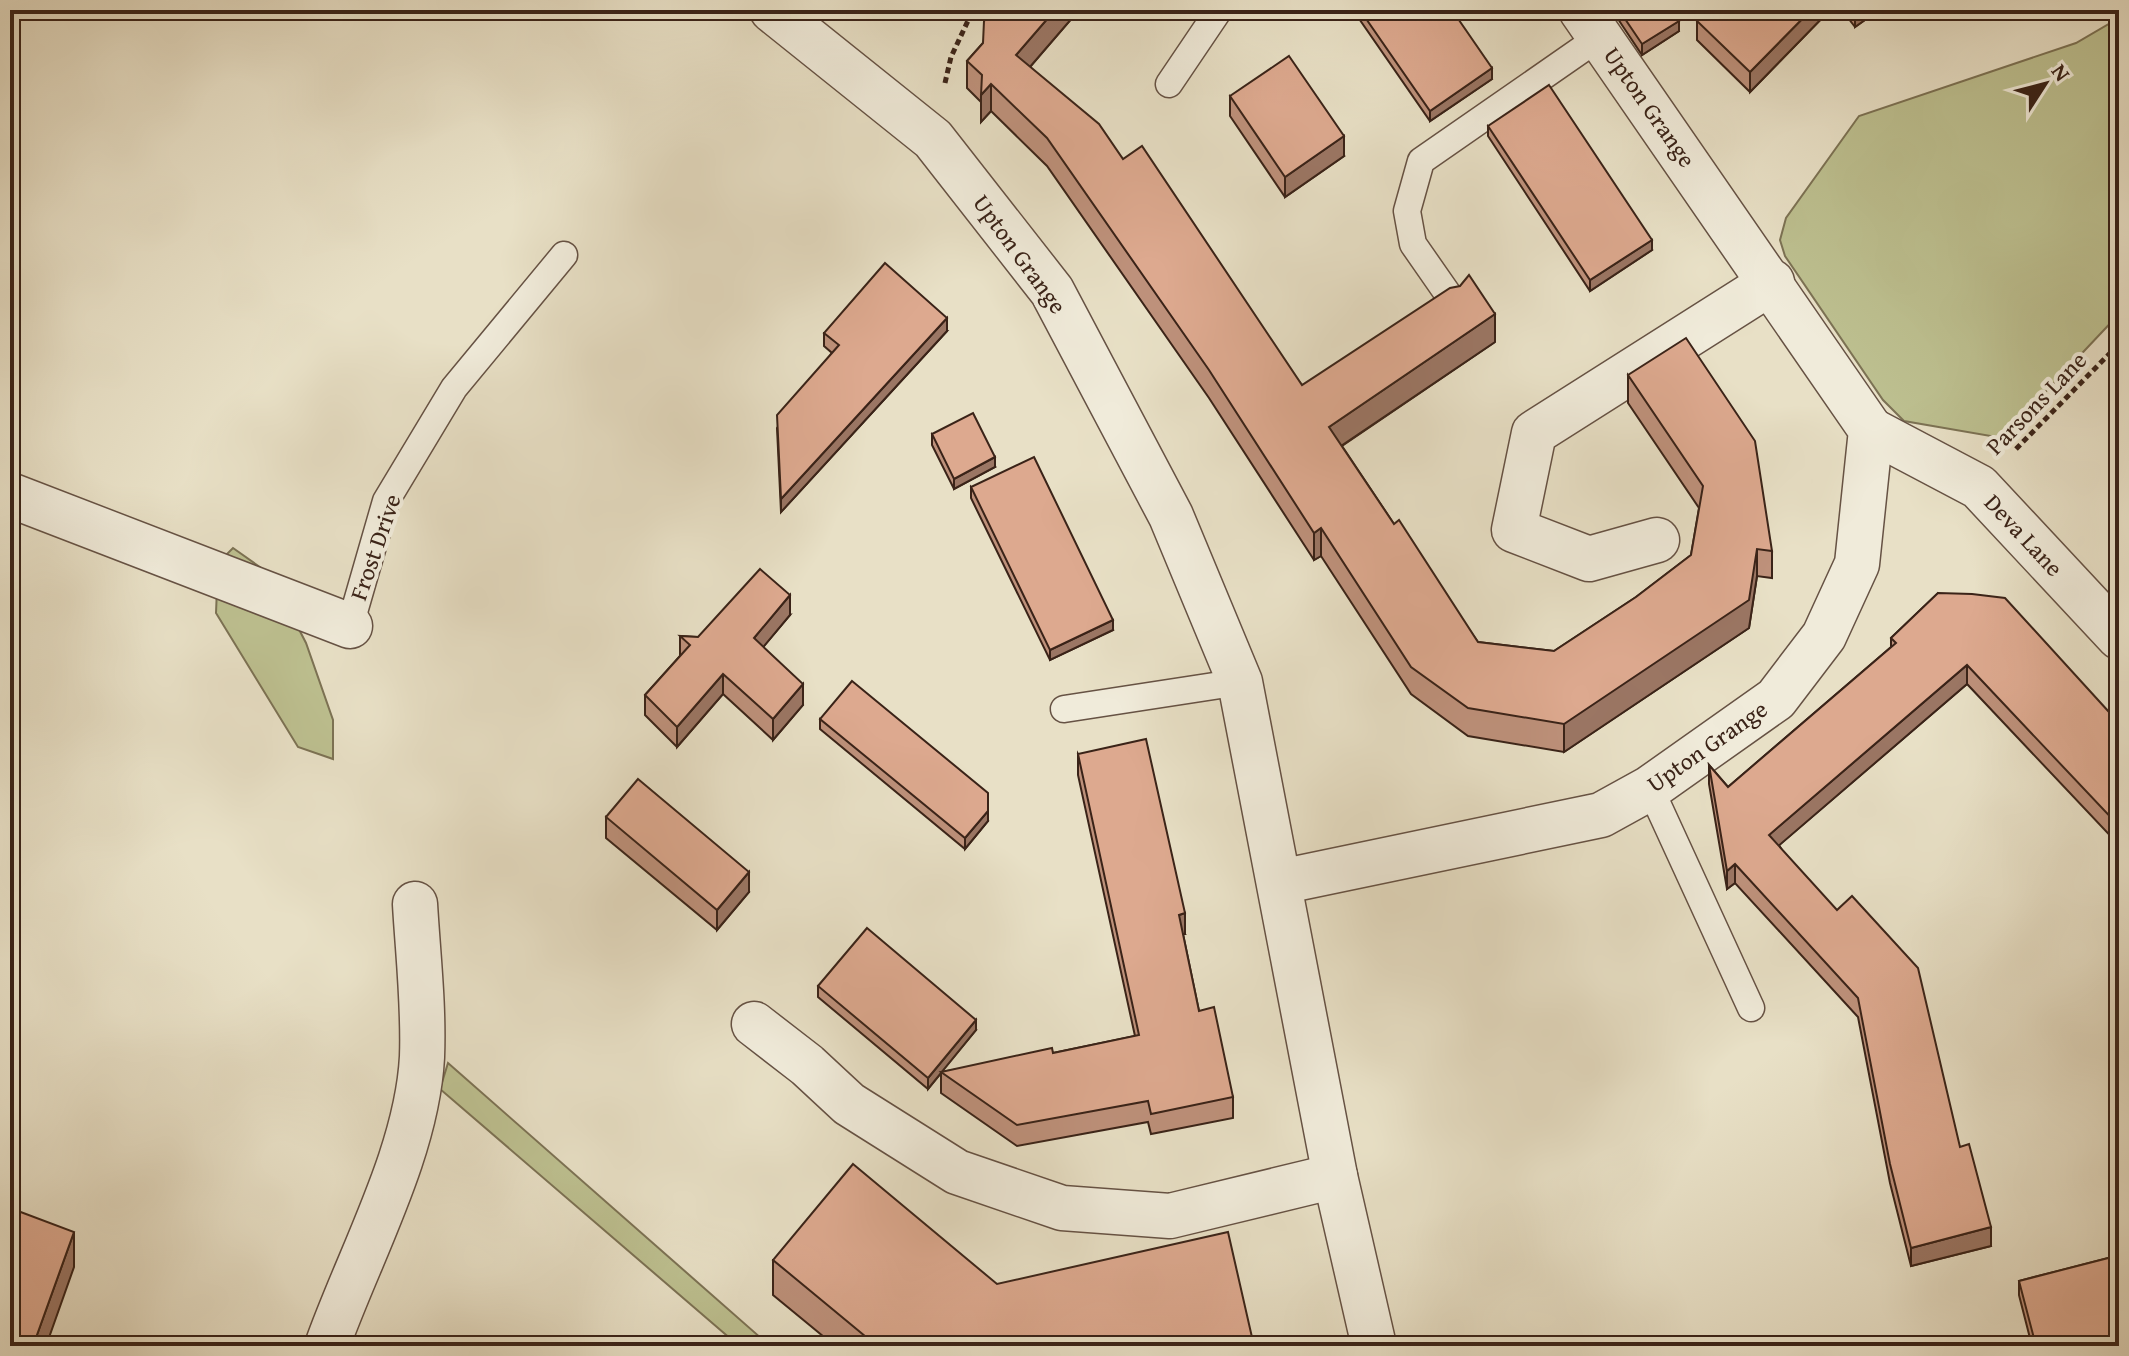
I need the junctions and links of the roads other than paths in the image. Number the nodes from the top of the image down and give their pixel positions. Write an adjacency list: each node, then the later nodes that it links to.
1 (772, 10): 13 (street, Upton Grange)
2 (1219, 10): 4 (lane)
3 (1591, 23): 6 (street, Upton Grange); 7 (lane)
4 (1169, 84)
5 (564, 255): 11 (lane, Frost Drive)
6 (1772, 282): 8 (street, Upton Grange); 10 (street)
7 (1452, 300)
8 (1871, 430): 12 (street, Deva Lane); 15 (street, Upton Grange)
9 (10, 495): 11 (street, Frost Drive)
10 (1657, 540)
11 (350, 626)
12 (2119, 637)
13 (1240, 682): 14 (lane); 16 (street, Upton Grange)
14 (1064, 709)
15 (1650, 788): 16 (street, Upton Grange); 18 (lane)
16 (1280, 882): 20 (street, Upton Grange)
17 (415, 904): 21 (street)
18 (1751, 1008)
19 (754, 1024): 20 (street)
20 (1335, 1176): 22 (street, Upton Grange)
21 (327, 1346)
22 (1374, 1346)

